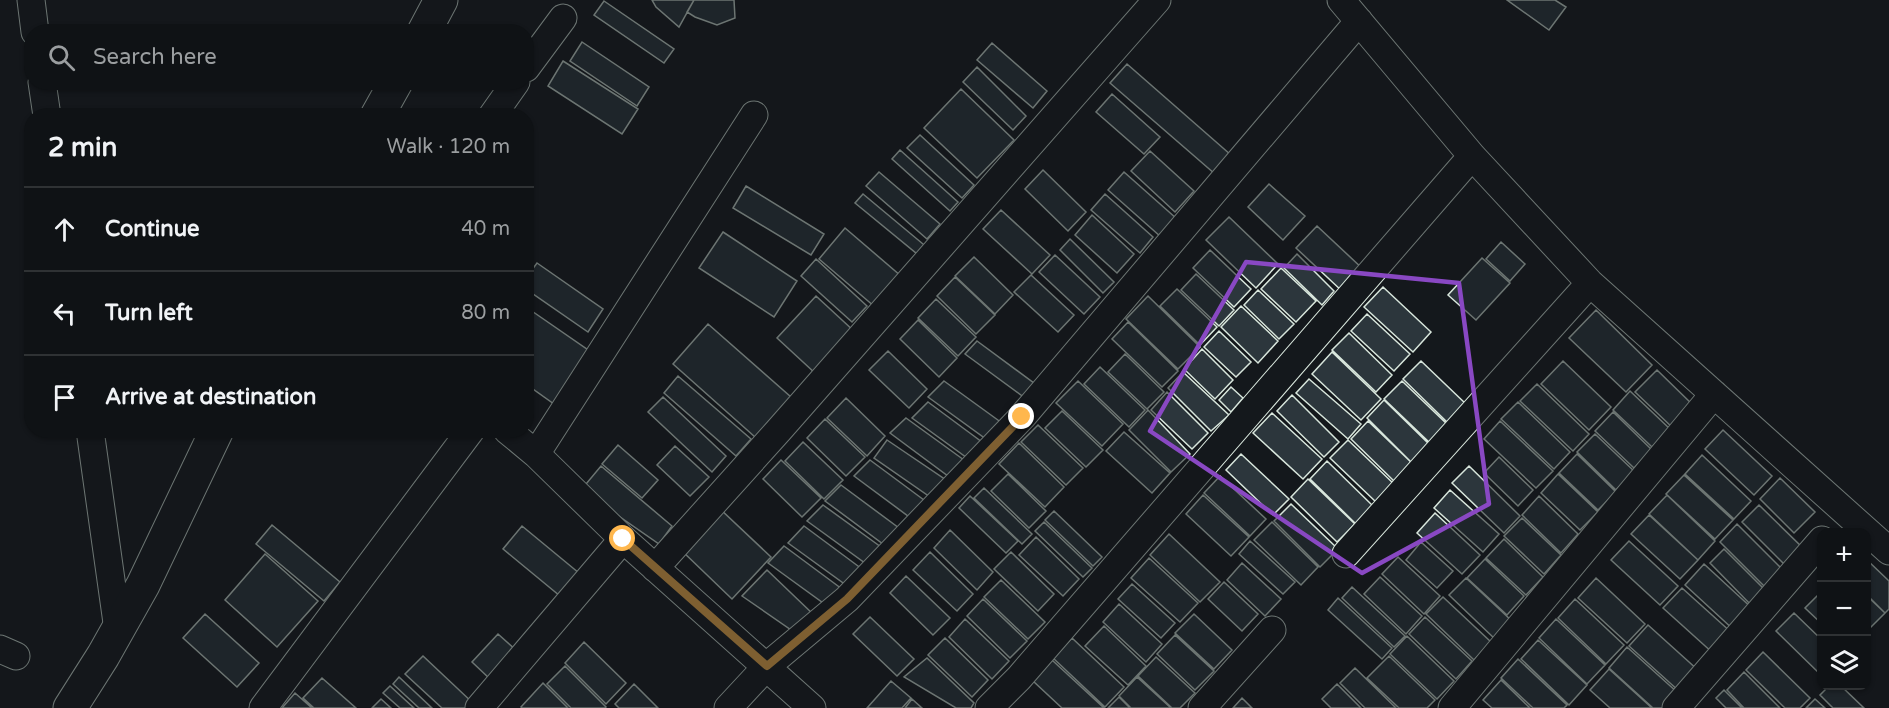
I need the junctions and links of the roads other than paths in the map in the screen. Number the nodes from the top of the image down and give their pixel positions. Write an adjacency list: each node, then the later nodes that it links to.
1 (31, 0): 7 (street)
2 (441, 0): 8 (street)
3 (1157, 0): 31 (street)
4 (1341, 0): 6 (street)
5 (563, 18): 9 (street)
6 (1359, 21): 17 (street); 34 (street)
7 (34, 24)
8 (428, 24)
9 (534, 57)
10 (43, 90): 13 (street)
11 (392, 90): 14 (street)
12 (510, 90): 15 (street)
13 (46, 108)
14 (381, 108)
15 (498, 108)
16 (754, 115): 24 (street)
17 (1472, 156): 18 (street); 40 (street)
18 (1590, 283): 19 (street); 30 (street)
19 (1714, 394): 25 (street); 42 (street)
20 (91, 438): 33 (street)
21 (212, 438): 33 (street)
22 (465, 438): 36 (street)
23 (517, 438): 24 (street)
24 (536, 454): 27 (street)
25 (1846, 512): 26 (street); 29 (street)
26 (1832, 528)
27 (623, 539): 31 (street); 37 (street)
28 (1817, 545): 43 (street)
29 (1889, 551)
30 (1346, 554)
31 (655, 568): 34 (street)
32 (1272, 630): 41 (street)
33 (111, 643): 35 (street)
34 (767, 666): 38 (street); 39 (street)
35 (70, 708)
36 (263, 708)
37 (478, 708)
38 (728, 708)
39 (812, 708)
40 (989, 708)
41 (1202, 708)
42 (1452, 708)
43 (1676, 708)

